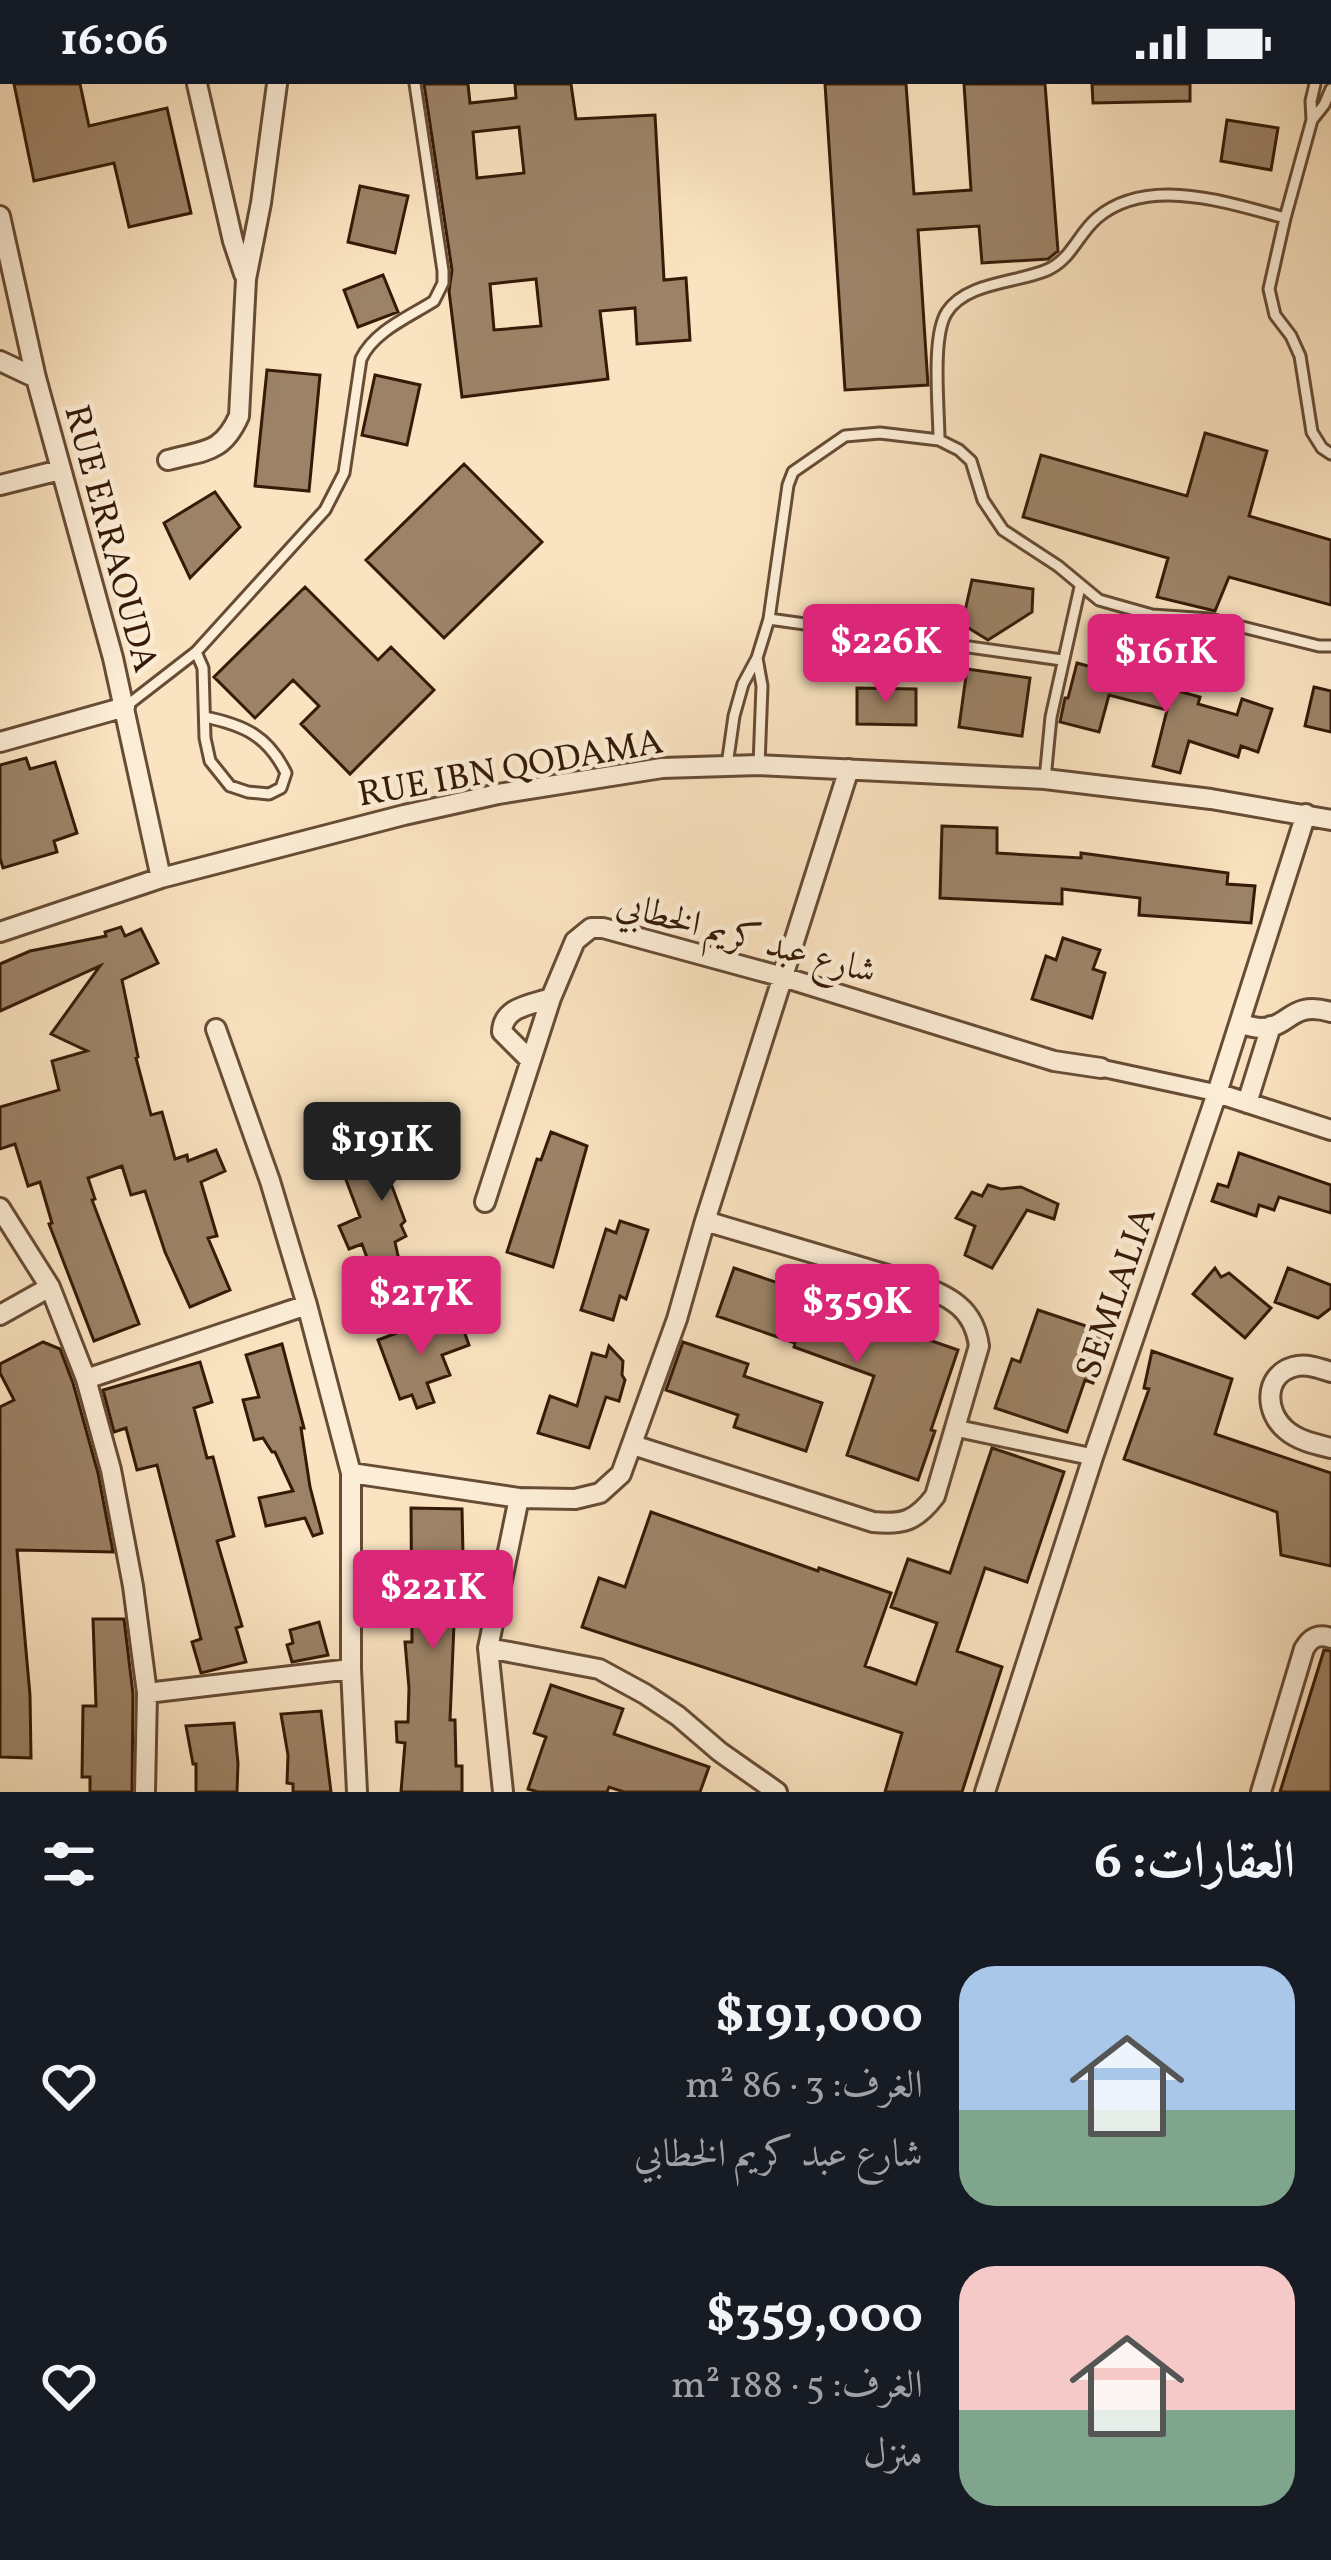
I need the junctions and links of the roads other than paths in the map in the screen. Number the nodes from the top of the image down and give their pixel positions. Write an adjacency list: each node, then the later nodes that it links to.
1 (197, 84): 10 (street)
2 (278, 84): 10 (street)
3 (416, 84): 21 (lane)
4 (1315, 84): 6 (lane)
5 (1331, 89): 6 (lane)
6 (1312, 120): 8 (lane)
7 (0, 216): 9 (street, RUE ERRAOUDA)
8 (1285, 218): 13 (lane); 14 (lane)
9 (6, 276): 12 (street, RUE ERRAOUDA)
10 (246, 279): 15 (street)
11 (0, 361): 12 (street)
12 (36, 378): 16 (street, RUE ERRAOUDA)
13 (938, 440): 18 (lane); 19 (lane)
14 (1331, 454)
15 (168, 460)
16 (60, 470): 17 (street); 24 (street, RUE ERRAOUDA)
17 (0, 485)
18 (1080, 587): 20 (lane); 23 (lane)
19 (769, 619): 22 (lane); 23 (lane)
20 (1331, 646)
21 (196, 652): 24 (lane); 25 (lane)
22 (757, 658): 27 (lane); 28 (lane)
23 (1062, 660): 30 (lane)
24 (125, 707): 26 (street); 33 (street, RUE ERRAOUDA)
25 (205, 717): 25 (lane)
26 (0, 742)
27 (727, 765): 28 (street, RUE IBN QODAMA); 33 (street, RUE IBN QODAMA)
28 (759, 765): 29 (street, RUE IBN QODAMA)
29 (849, 769): 30 (street, RUE IBN QODAMA); 35 (street)
30 (1045, 779): 31 (street, RUE IBN QODAMA)
31 (1306, 814): 32 (street, RUE IBN QODAMA); 38 (street, SEMLALIA)
32 (1331, 820)
33 (161, 878): 34 (street, RUE IBN QODAMA)
34 (0, 932)
35 (783, 977): 36 (street, شارع عبد كريم الخطابي); 42 (street, شارع عبد كريم الخطابي); 48 (street)
36 (551, 998): 41 (street, شارع عبد كريم الخطابي); 41 (street)
37 (1331, 1012): 39 (street)
38 (1240, 1024): 39 (street); 43 (street, SEMLALIA)
39 (1271, 1027): 44 (street)
40 (217, 1028): 50 (street)
41 (530, 1060): 46 (street, شارع عبد كريم الخطابي)
42 (1101, 1068): 43 (street)
43 (1217, 1093): 44 (street); 57 (street, SEMLALIA)
44 (1247, 1103): 45 (street)
45 (1331, 1130)
46 (485, 1202)
47 (0, 1208): 49 (street)
48 (705, 1221): 54 (street); 55 (street)
49 (50, 1287): 51 (street); 53 (street)
50 (308, 1305): 53 (street); 58 (street)
51 (0, 1315)
52 (1331, 1372): 56 (street)
53 (86, 1379): 63 (street)
54 (955, 1428): 55 (street); 57 (street)
55 (633, 1445): 59 (street)
56 (1331, 1448)
57 (1093, 1457): 68 (street, SEMLALIA)
58 (351, 1473): 59 (street); 62 (street)
59 (519, 1498): 61 (street)
60 (1331, 1638): 69 (street)
61 (488, 1648): 66 (street); 67 (street)
62 (351, 1669): 63 (street); 65 (street)
63 (147, 1693): 64 (street)
64 (145, 1792)
65 (357, 1792)
66 (503, 1792)
67 (777, 1792)
68 (985, 1792)
69 (1261, 1792)

